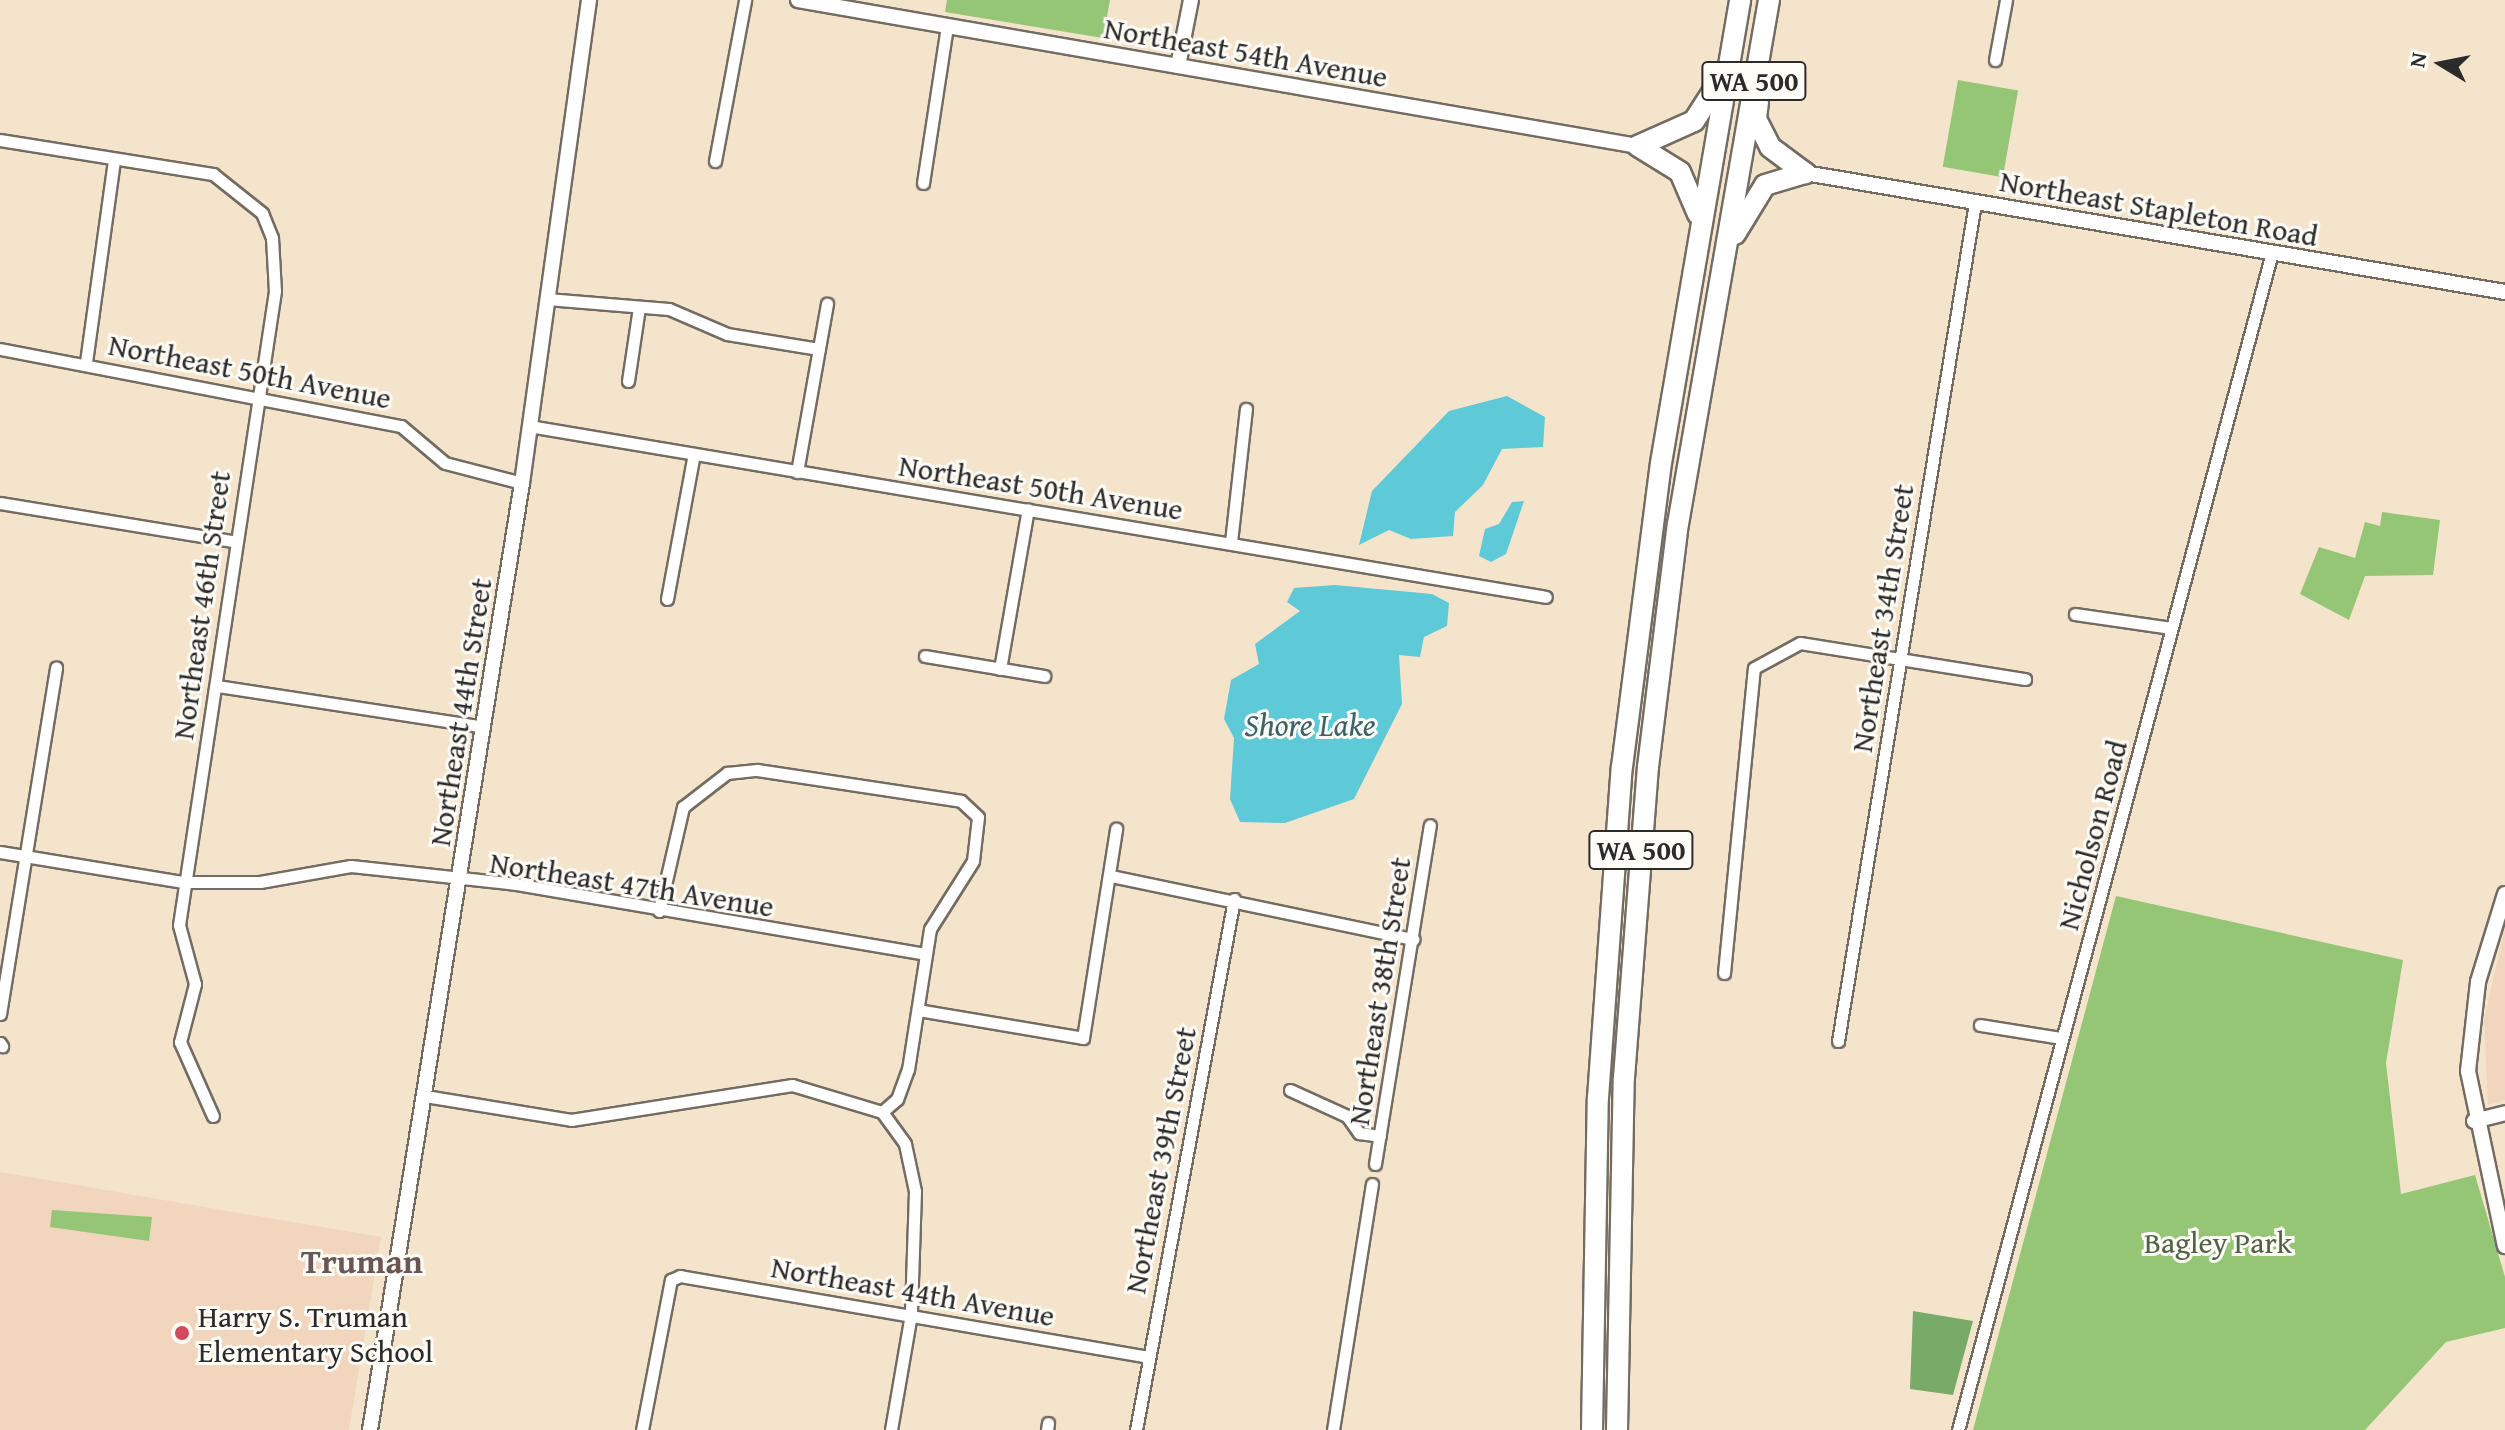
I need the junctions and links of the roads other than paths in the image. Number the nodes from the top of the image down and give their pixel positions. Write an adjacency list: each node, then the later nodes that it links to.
1 (589, 0): 21 (street, Northeast 44th Street)
2 (745, 0): 14 (street)
3 (798, 0): 8 (street, Northeast 54th Avenue)
4 (1191, 0): 10 (street)
5 (1739, 0): 12 (highway); 18 (highway, WA 500)
6 (1770, 0): 15 (highway); 26 (highway, WA 500)
7 (2006, 0): 9 (street)
8 (947, 26): 10 (street, Northeast 54th Avenue); 16 (street)
9 (1995, 60)
10 (1178, 66): 12 (street, Northeast 54th Avenue)
11 (0, 140): 13 (street)
12 (1638, 146): 18 (highway)
13 (114, 159): 27 (street); 29 (street, Northeast 46th Street)
14 (715, 161)
15 (1805, 173): 17 (street, Northeast Stapleton Road); 26 (highway)
16 (923, 183)
17 (1975, 203): 19 (street, Northeast Stapleton Road); 44 (street, Northeast 34th Street)
18 (1700, 224): 86 (highway, WA 500)
19 (2272, 252): 20 (street, Northeast Stapleton Road); 42 (street, Nicholson Road)
20 (2505, 292)
21 (547, 299): 23 (street); 31 (street, Northeast 44th Street)
22 (827, 304): 25 (street)
23 (639, 307): 25 (street); 28 (street)
24 (0, 349): 27 (street, Northeast 50th Avenue)
25 (819, 349): 33 (street)
26 (1705, 358): 87 (highway, WA 500)
27 (86, 362): 29 (street, Northeast 50th Avenue)
28 (628, 381)
29 (255, 401): 34 (street, Northeast 50th Avenue); 37 (street, Northeast 46th Street)
30 (1246, 409): 38 (street)
31 (529, 426): 32 (street, Northeast 50th Avenue); 34 (street, Northeast 44th Street)
32 (694, 454): 33 (street, Northeast 50th Avenue); 40 (street)
33 (797, 472): 36 (street, Northeast 50th Avenue)
34 (522, 483): 50 (street, Northeast 44th Street)
35 (0, 503): 37 (street)
36 (1028, 509): 38 (street, Northeast 50th Avenue); 46 (street)
37 (232, 541): 49 (street, Northeast 46th Street)
38 (1231, 542): 39 (street, Northeast 50th Avenue)
39 (1546, 597)
40 (667, 599)
41 (2075, 614): 42 (street)
42 (2171, 628): 67 (street, Nicholson Road)
43 (925, 656): 46 (street)
44 (1900, 657): 48 (street); 63 (street); 68 (street, Northeast 34th Street)
45 (56, 668): 54 (street)
46 (1000, 669): 47 (street)
47 (1044, 676)
48 (2025, 679)
49 (217, 686): 50 (street); 57 (street, Northeast 46th Street)
50 (484, 727): 56 (street, Northeast 44th Street)
51 (1430, 825): 61 (street, Northeast 38th Street)
52 (1116, 829): 55 (street)
53 (0, 852): 54 (street, Northeast 47th Avenue)
54 (27, 855): 57 (street, Northeast 47th Avenue); 65 (street)
55 (1111, 876): 59 (street); 64 (street)
56 (459, 881): 57 (street, Northeast 47th Avenue); 60 (street, Northeast 47th Avenue); 70 (street, Northeast 44th Street)
57 (184, 882): 73 (street, Northeast 46th Street)
58 (2505, 894): 74 (street)
59 (1234, 899): 61 (street); 80 (street, Northeast 39th Street)
60 (659, 911): 62 (street, Northeast 47th Avenue); 62 (street)
61 (1413, 939): 75 (street, Northeast 38th Street)
62 (924, 954): 64 (street)
63 (1724, 973)
64 (918, 1010): 71 (street)
65 (0, 1014)
66 (1980, 1025): 67 (street)
67 (2061, 1038): 88 (street, Nicholson Road)
68 (1838, 1041)
69 (1290, 1090): 75 (street)
70 (425, 1096): 71 (street); 81 (street, Northeast 44th Street)
71 (882, 1112): 79 (street)
72 (2505, 1113): 74 (street)
73 (213, 1116)
74 (2474, 1121): 78 (street)
75 (1380, 1136): 76 (street, Northeast 38th Street)
76 (1375, 1164)
77 (1372, 1184): 85 (street)
78 (2505, 1246)
79 (911, 1314): 80 (street, Northeast 44th Avenue); 82 (street, Northeast 44th Avenue); 83 (street)
80 (1147, 1357): 84 (street, Northeast 39th Street)
81 (370, 1430)
82 (642, 1430)
83 (891, 1430)
84 (1136, 1430)
85 (1333, 1430)
86 (1592, 1430)
87 (1617, 1430)
88 (1958, 1430)

